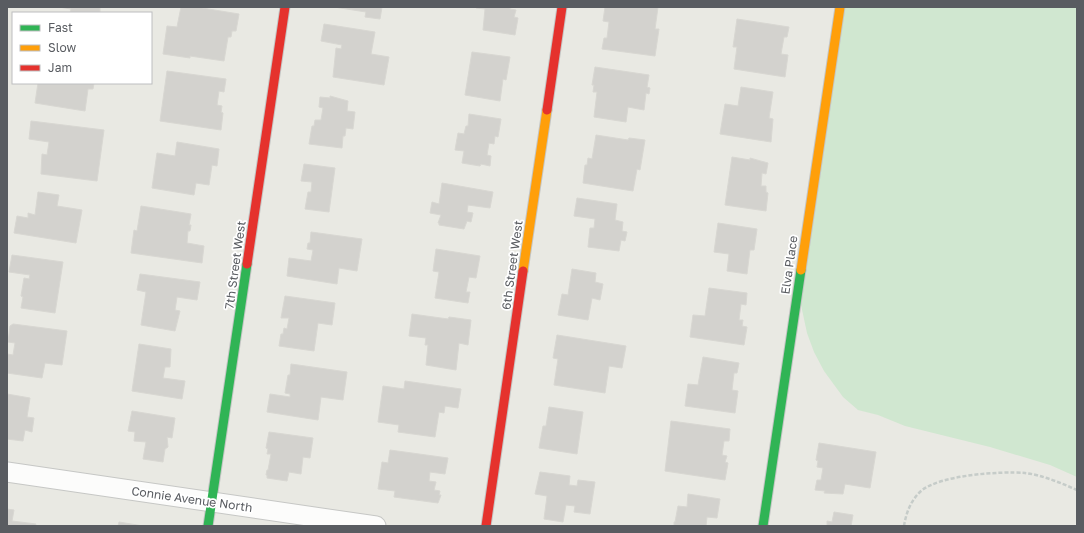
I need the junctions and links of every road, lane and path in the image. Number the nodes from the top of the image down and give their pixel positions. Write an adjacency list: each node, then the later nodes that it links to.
1 (285, 7): 6 (street, 7th Street West)
2 (562, 7): 9 (street, 6th Street West)
3 (840, 7): 10 (street, Elva Place)
4 (7, 472): 6 (street, Connie Avenue North)
5 (1077, 490): 11 (path)
6 (212, 502): 7 (street, 7th Street West); 8 (street, Connie Avenue North)
7 (208, 526)
8 (376, 526)
9 (486, 526)
10 (763, 526)
11 (904, 526)

